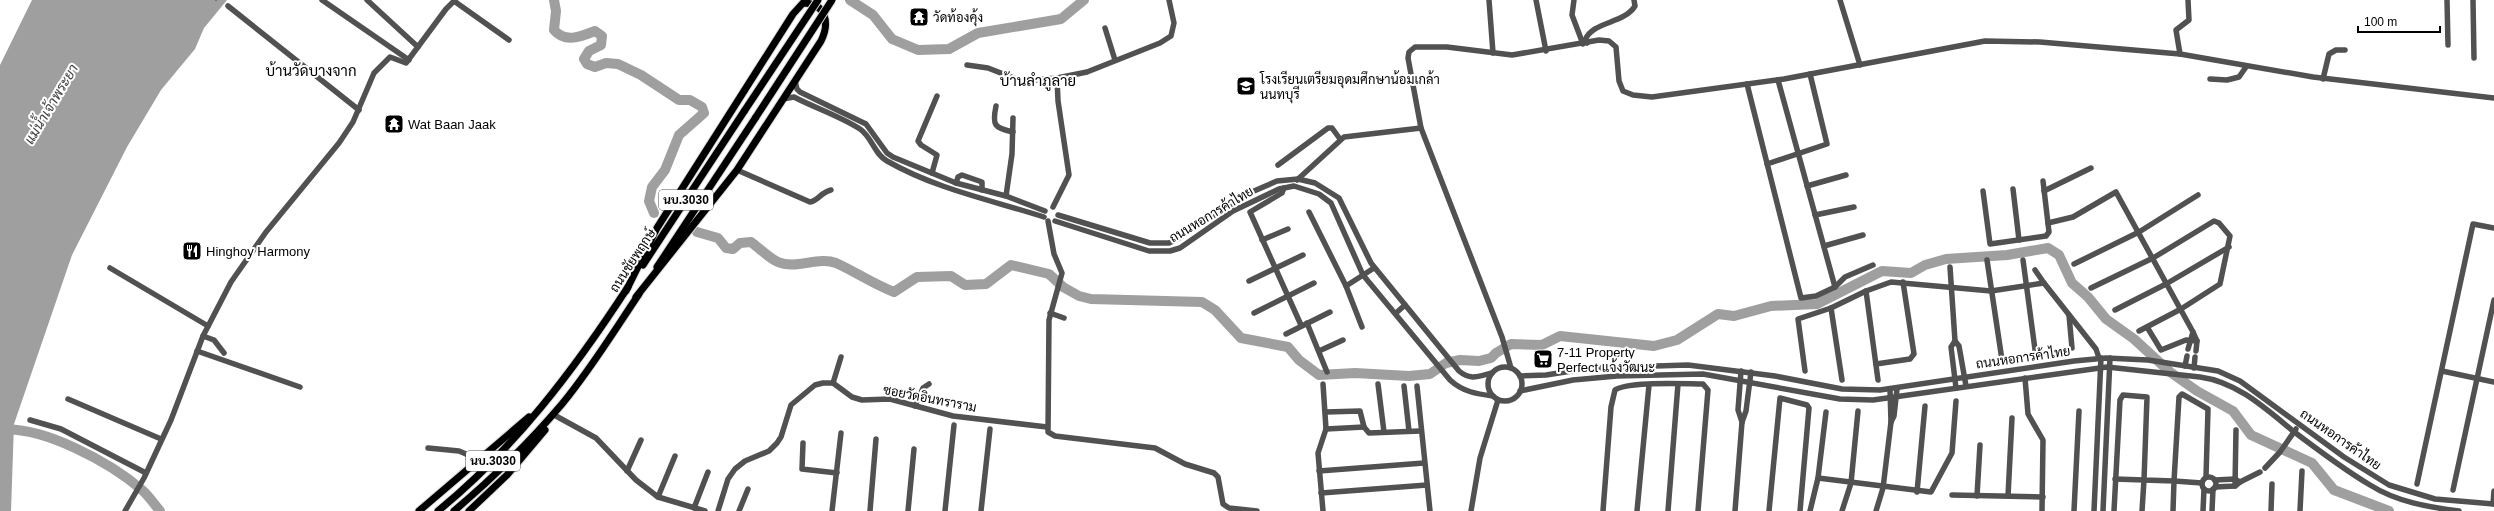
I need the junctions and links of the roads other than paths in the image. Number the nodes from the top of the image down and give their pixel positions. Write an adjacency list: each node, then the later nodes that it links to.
1 (322, 0): 26 (street)
2 (366, 0): 20 (street)
3 (455, 0): 17 (street); 20 (street)
4 (818, 0): 109 (main road, ถนนชัยพฤกษ์ / นบ.3030, bridge)
5 (832, 0): 112 (main road, ถนนชัยพฤกษ์ / นบ.3030, bridge)
6 (1170, 0): 27 (street)
7 (1489, 0): 23 (street)
8 (1536, 0): 21 (street)
9 (1574, 0): 18 (street)
10 (1634, 0): 18 (street)
11 (1840, 0): 29 (street)
12 (2188, 0): 24 (street)
13 (2447, 0): 19 (street)
14 (2473, 0): 25 (street)
15 (228, 6): 42 (street)
16 (1105, 28): 27 (street)
17 (509, 40)
18 (1585, 44): 21 (street); 37 (street)
19 (2448, 45)
20 (418, 47): 26 (street)
21 (1546, 50): 23 (street)
22 (2345, 50): 34 (street)
23 (1493, 53): 46 (street)
24 (2180, 54): 29 (street); 30 (street)
25 (2474, 58)
26 (409, 60): 42 (street)
27 (1114, 60): 32 (street)
28 (967, 65): 32 (street)
29 (1860, 65): 31 (street)
30 (2246, 67): 33 (street); 34 (street)
31 (1810, 74): 35 (street); 49 (street)
32 (1058, 78): 70 (street)
33 (2210, 79)
34 (2323, 79): 39 (street)
35 (1778, 80): 37 (street); 49 (street)
36 (795, 81): 40 (main road); 43 (street, ถนนหอการค้าไทย); 109 (main road)
37 (1747, 84): 50 (street)
38 (936, 96): 54 (street)
39 (2494, 98)
40 (783, 100): 45 (street, ถนนหอการค้าไทย); 53 (main road)
41 (996, 106): 47 (street)
42 (358, 110): 126 (street)
43 (842, 113): 45 (street); 54 (street, ถนนหอการค้าไทย)
44 (1013, 118): 47 (street)
45 (839, 119): 76 (street, ถนนหอการค้าไทย)
46 (1421, 128): 48 (street); 151 (street)
47 (1013, 132): 68 (street)
48 (1340, 139): 51 (street); 56 (street)
49 (1798, 154): 50 (street); 60 (street)
50 (1767, 164): 106 (street)
51 (1278, 165)
52 (2091, 168): 66 (street)
53 (737, 170): 63 (street); 112 (main road)
54 (932, 173): 58 (street, ถนนหอการค้าไทย)
55 (1846, 175): 60 (street)
56 (1298, 178): 59 (street); 74 (street, ถนนหอการค้าไทย); 96 (street, ถนนหอการค้าไทย)
57 (2043, 181): 66 (street)
58 (956, 183): 64 (street, ถนนหอการค้าไทย); 64 (street)
59 (1294, 186): 61 (street, ถนนหอการค้าไทย); 98 (street, ถนนหอการค้าไทย)
60 (1807, 186): 75 (street)
61 (1284, 188): 69 (street, ถนนหอการค้าไทย); 72 (street)
62 (2013, 189): 84 (street)
63 (831, 190)
64 (982, 190): 68 (street, ถนนหอการค้าไทย)
65 (1983, 191): 84 (street)
66 (2044, 191): 78 (street)
67 (2198, 194): 81 (street)
68 (1006, 196): 76 (street, ถนนหอการค้าไทย)
69 (1247, 204): 72 (street); 77 (street, ถนนหอการค้าไทย)
70 (1053, 207): 74 (street); 76 (street)
71 (1854, 207): 75 (street)
72 (1250, 212): 83 (street)
73 (1309, 212): 105 (street)
74 (1058, 215): 77 (street)
75 (1815, 215): 85 (street)
76 (1046, 216): 77 (street, ถนนหอการค้าไทย); 120 (street)
77 (1055, 220)
78 (2048, 222): 81 (street); 84 (street)
79 (2494, 228): 159 (street)
80 (1288, 229): 83 (street)
81 (2139, 232): 88 (street); 91 (street)
82 (1863, 235): 85 (street)
83 (1262, 240): 95 (street)
84 (2019, 240)
85 (1824, 246): 106 (street)
86 (2229, 247): 88 (street); 103 (street); 117 (street)
87 (1303, 255): 95 (street)
88 (2153, 258): 103 (street); 108 (street)
89 (1987, 260): 111 (street)
90 (2023, 260): 104 (street)
91 (2074, 264)
92 (1873, 265): 106 (street)
93 (1950, 267): 107 (street)
94 (110, 268): 126 (street)
95 (1275, 268): 99 (street); 113 (street)
96 (1374, 268): 98 (street); 115 (street, ถนนหอการค้าไทย)
97 (2035, 270): 102 (street)
98 (1363, 275): 105 (street); 122 (street, ถนนหอการค้าไทย)
99 (1249, 281)
100 (1903, 282): 107 (street); 110 (street); 146 (street)
101 (1314, 283): 113 (street)
102 (2044, 283): 104 (street); 123 (street)
103 (2166, 284): 117 (street); 118 (street)
104 (2026, 285): 111 (street); 142 (street)
105 (1346, 286): 127 (street)
106 (1835, 287)
107 (1951, 288): 111 (street); 135 (street)
108 (2092, 288)
109 (626, 291): 194 (main road, ถนนชัยพฤกษ์ / นบ.3030)
110 (1866, 291): 116 (street); 146 (street)
111 (1991, 291): 145 (street)
112 (636, 297): 193 (main road, ถนนชัยพฤกษ์ / นบ.3030)
113 (1288, 298): 121 (street); 125 (street)
114 (2494, 300): 165 (street)
115 (1406, 305): 122 (street); 160 (street, ถนนหอการค้าไทย)
116 (1831, 308): 155 (street); 168 (street)
117 (2181, 309): 128 (street); 130 (street)
118 (2115, 310)
119 (1330, 312): 125 (street)
120 (1050, 313): 124 (street); 208 (street)
121 (1254, 313)
122 (1396, 313): 188 (street, ถนนหอการค้าไทย)
123 (2068, 314): 137 (street); 143 (street)
124 (1064, 318)
125 (1304, 324): 131 (street); 139 (street)
126 (208, 326): 132 (street)
127 (1362, 327)
128 (2147, 327): 129 (street); 134 (street)
129 (2139, 331)
130 (2193, 332): 134 (street); 136 (street)
131 (1286, 334)
132 (203, 336): 138 (street); 140 (street)
133 (1343, 340): 139 (street)
134 (2190, 340): 136 (street); 148 (street)
135 (1955, 341): 163 (street); 167 (street)
136 (2197, 341): 153 (street)
137 (2072, 348)
138 (197, 351): 181 (street); 218 (street)
139 (1319, 351): 156 (street)
140 (224, 353)
141 (841, 357): 172 (street)
142 (2036, 357)
143 (2100, 358): 144 (street, ถนนหอการค้าไทย); 152 (street); 163 (street, ถนนหอการค้าไทย)
144 (2110, 358): 147 (street, ถนนหอการค้าไทย); 150 (street)
145 (2002, 360)
146 (1876, 364): 169 (street)
147 (2172, 364): 148 (street, ถนนหอการค้าไทย); 158 (street)
148 (2185, 366): 153 (street, ถนนหอการค้าไทย)
149 (1606, 367): 154 (street, ถนนหอการค้าไทย); 161 (street, ถนนหอการค้าไทย); 162 (street)
150 (2110, 367): 152 (street, ถนนหอการค้าไทย); 158 (street, ถนนหอการค้าไทย); 186 (street)
151 (1511, 368): 160 (street); 161 (street)
152 (2102, 368): 164 (street, ถนนหอการค้าไทย); 187 (street)
153 (2194, 368): 206 (street, ถนนหอการค้าไทย)
154 (1741, 371): 157 (street, ถนนหอการค้าไทย); 166 (street)
155 (1804, 371)
156 (1327, 372)
157 (1751, 372): 170 (street); 184 (street, ถนนหอการค้าไทย)
158 (2166, 372): 214 (street, ถนนหอการค้าไทย)
159 (2442, 372): 165 (street); 246 (street)
160 (1492, 373): 188 (street)
161 (1520, 376): 185 (street)
162 (1606, 377): 166 (street, ถนนหอการค้าไทย); 185 (street, ถนนหอการค้าไทย)
163 (1964, 377): 167 (street, ถนนหอการค้าไทย); 180 (street)
164 (2025, 378): 180 (street, ถนนหอการค้าไทย); 260 (street)
165 (2476, 378): 171 (street); 252 (street)
166 (1740, 379): 170 (street, ถนนหอการค้าไทย); 204 (street)
167 (1955, 379): 182 (street); 183 (street, ถนนหอการค้าไทย)
168 (1842, 380)
169 (1878, 380)
170 (1749, 381): 191 (street, ถนนหอการค้าไทย); 204 (street)
171 (2494, 382)
172 (833, 383): 195 (street, ซอยวัดอินทราราม); 269 (street)
173 (929, 384): 195 (street)
174 (1323, 384): 199 (street)
175 (1378, 384): 215 (street)
176 (1678, 384): 177 (street); 282 (street); 283 (street)
177 (1649, 385): 280 (street); 281 (street)
178 (1404, 386): 213 (street)
179 (1417, 386): 216 (street)
180 (1966, 386): 182 (street, ถนนหอการค้าไทย)
181 (300, 387)
182 (1956, 388): 189 (street, ถนนหอการค้าไทย)
183 (1897, 389): 184 (street, ถนนหอการค้าไทย); 189 (street)
184 (1890, 390): 191 (street)
185 (1520, 391): 188 (street)
186 (2109, 391): 187 (street); 293 (street)
187 (2100, 392): 292 (street)
188 (1496, 398): 279 (street)
189 (1896, 398): 191 (street, ถนนหอการค้าไทย); 205 (street)
190 (68, 399): 218 (street)
191 (1890, 399): 205 (street)
192 (1956, 401): 254 (street)
193 (562, 403): 201 (main road, ถนนชัยพฤกษ์ / นบ.3030); 266 (main road, ถนนชัยพฤกษ์ / นบ.3030)
194 (543, 406): 226 (main road); 265 (main road, ถนนชัยพฤกษ์ / นบ.3030)
195 (915, 406): 208 (street, ซอยวัดอินทราราม)
196 (1924, 406): 254 (street)
197 (2079, 410): 291 (street)
198 (1858, 411): 243 (street)
199 (1326, 412): 209 (street); 211 (street)
200 (1826, 412): 237 (street)
201 (556, 416): 229 (street); 267 (main road, ถนนชัยพฤกษ์ / นบ.3030)
202 (2012, 418): 258 (street)
203 (30, 420): 235 (street)
204 (1742, 422): 284 (street)
205 (1891, 422): 248 (street)
206 (2299, 424): 214 (street); 261 (street, ถนนหอการค้าไทย)
207 (954, 425): 274 (street)
208 (1046, 427): 276 (street)
209 (1364, 427): 211 (street); 215 (street)
210 (990, 428): 275 (street)
211 (1326, 429): 230 (street)
212 (2236, 430): 242 (street)
213 (1409, 431): 215 (street); 216 (street)
214 (2294, 431): 228 (street); 301 (street, ถนนหอการค้าไทย)
215 (1384, 432)
216 (1420, 432): 227 (street)
217 (841, 433): 234 (street)
218 (161, 439): 235 (street)
219 (876, 439): 272 (street)
220 (641, 440): 229 (street)
221 (803, 443): 234 (street)
222 (1980, 445): 257 (street)
223 (428, 448): 226 (street)
224 (914, 449): 273 (street)
225 (675, 456): 259 (street)
226 (480, 460): 264 (main road, นบ.3030)
227 (1424, 463): 230 (street); 247 (street)
228 (2265, 468)
229 (627, 471): 259 (street)
230 (1319, 471): 255 (street)
231 (2302, 471): 300 (street)
232 (708, 472): 262 (street)
233 (2260, 472): 242 (street)
234 (837, 473): 271 (street)
235 (145, 475): 263 (street)
236 (2206, 477): 240 (street); 241 (street); 244 (street)
237 (1818, 478): 243 (street); 287 (street)
238 (2115, 479): 239 (street); 239 (street); 294 (street)
239 (2144, 480): 241 (street); 295 (street)
240 (2215, 480): 242 (street); 249 (street)
241 (2174, 482): 244 (street); 296 (street)
242 (2236, 482): 249 (street)
243 (1851, 483): 248 (street); 288 (street)
244 (2202, 483): 251 (street)
245 (2272, 484): 299 (street)
246 (2417, 484)
247 (1427, 486): 255 (street); 278 (street)
248 (1883, 488): 254 (street); 289 (street)
249 (2214, 488): 251 (street); 298 (street)
250 (748, 489): 270 (street)
251 (2204, 489): 297 (street)
252 (2453, 490)
253 (2494, 491): 261 (street)
254 (1917, 492)
255 (1321, 493): 277 (street)
256 (1952, 495): 257 (street)
257 (1977, 496): 258 (street)
258 (2008, 496): 260 (street)
259 (658, 497): 262 (street)
260 (2043, 497): 290 (street)
261 (2494, 504)
262 (694, 508): 268 (street)
263 (125, 511)
264 (419, 511)
265 (438, 511)
266 (454, 511)
267 (470, 511)
268 (705, 511)
269 (718, 511)
270 (739, 511)
271 (832, 511)
272 (870, 511)
273 (908, 511)
274 (945, 511)
275 (981, 511)
276 (1257, 511)
277 (1323, 511)
278 (1430, 511)
279 (1471, 511)
280 (1603, 511)
281 (1637, 511)
282 (1668, 511)
283 (1698, 511)
284 (1735, 511)
285 (1769, 511): 286 (street)
286 (1800, 511)
287 (1810, 511)
288 (1842, 511)
289 (1876, 511)
290 (2042, 511)
291 (2074, 511)
292 (2094, 511)
293 (2103, 511)
294 (2114, 511)
295 (2142, 511)
296 (2173, 511)
297 (2203, 511)
298 (2212, 511)
299 (2271, 511)
300 (2300, 511)
301 (2459, 511)

